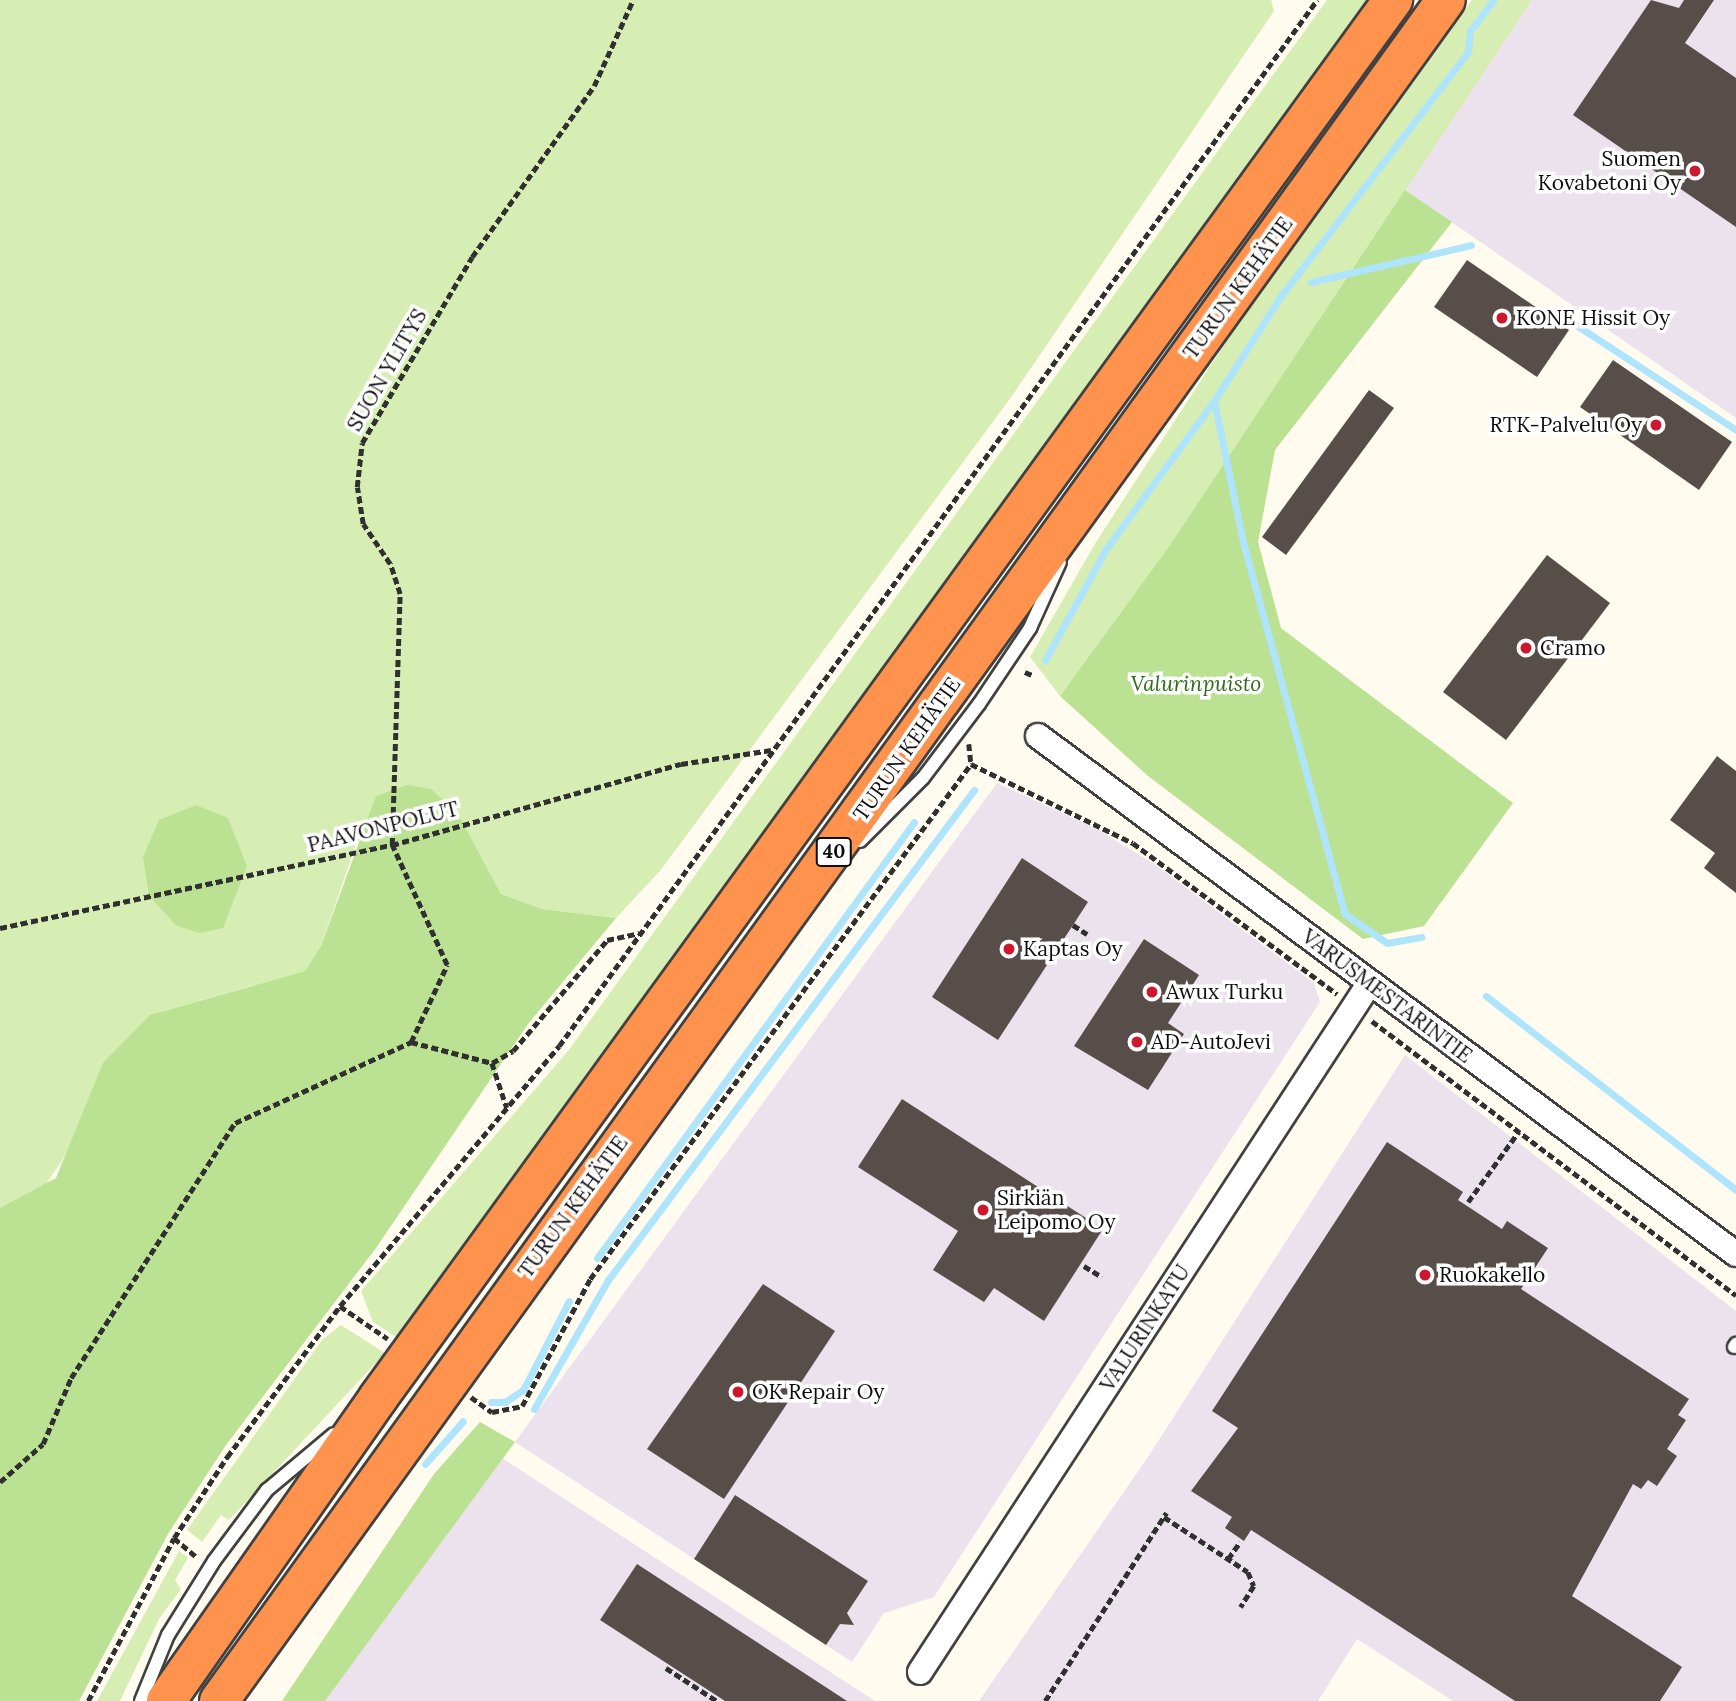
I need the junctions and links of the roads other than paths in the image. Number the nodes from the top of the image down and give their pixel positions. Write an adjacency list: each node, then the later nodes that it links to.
1 (1393, 0): 3 (highway, TURUN KEHÄTIE / 40)
2 (1446, 0): 4 (highway, TURUN KEHÄTIE / 40)
3 (1335, 79): 4 (lane); 8 (highway, TURUN KEHÄTIE / 40)
4 (1370, 105): 12 (highway, TURUN KEHÄTIE / 40)
5 (1038, 736): 6 (street, VARUSMESTARINTIE)
6 (1369, 984): 7 (street, VARUSMESTARINTIE); 9 (street, VALURINKATU)
7 (1736, 1254)
8 (378, 1398): 10 (lane); 11 (highway, TURUN KEHÄTIE / 40)
9 (920, 1672)
10 (141, 1701)
11 (166, 1701)
12 (219, 1701)

